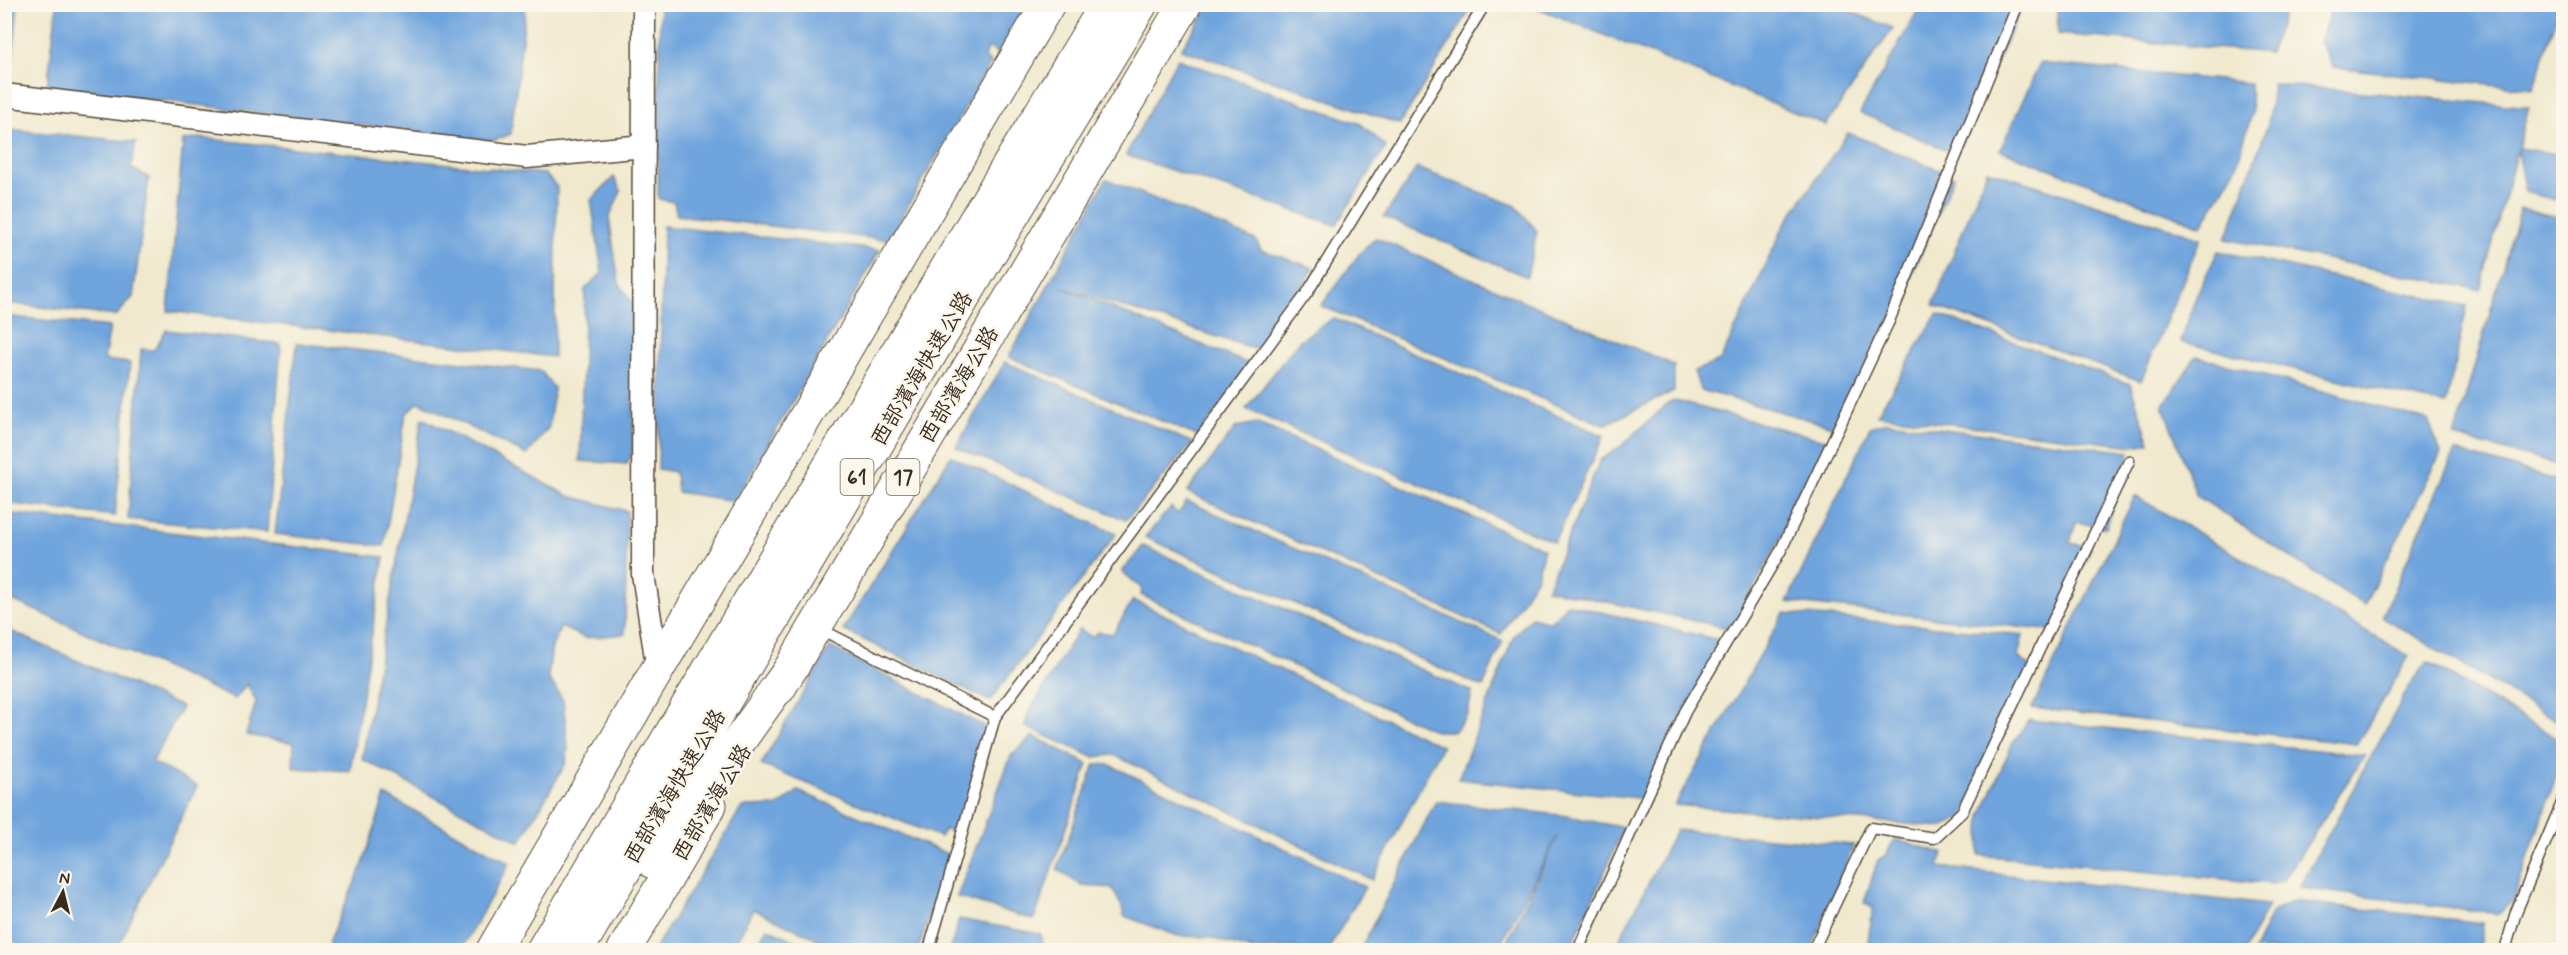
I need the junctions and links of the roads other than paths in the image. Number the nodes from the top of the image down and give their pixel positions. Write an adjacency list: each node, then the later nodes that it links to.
1 (644, 4): 9 (street)
2 (1048, 4): 13 (main road)
3 (1107, 4): 17 (main road, 西部濱海快速公路 / 61)
4 (1141, 4): 18 (main road, 西部濱海快速公路 / 61)
5 (1185, 4): 11 (main road, 西部濱海公路 / 17)
6 (1485, 4): 14 (lane)
7 (2018, 4): 22 (lane)
8 (4, 95): 9 (street)
9 (644, 146): 13 (street)
10 (2129, 461): 23 (lane)
11 (815, 627): 12 (main road, 西部濱海公路 / 17); 14 (lane)
12 (794, 664): 19 (main road); 20 (main road, 西部濱海公路 / 17)
13 (658, 670): 16 (main road)
14 (995, 717): 21 (lane)
15 (2564, 798): 24 (lane)
16 (493, 951)
17 (543, 951)
18 (577, 951)
19 (600, 951)
20 (624, 951)
21 (928, 951)
22 (1578, 951)
23 (1813, 951)
24 (2505, 951)

